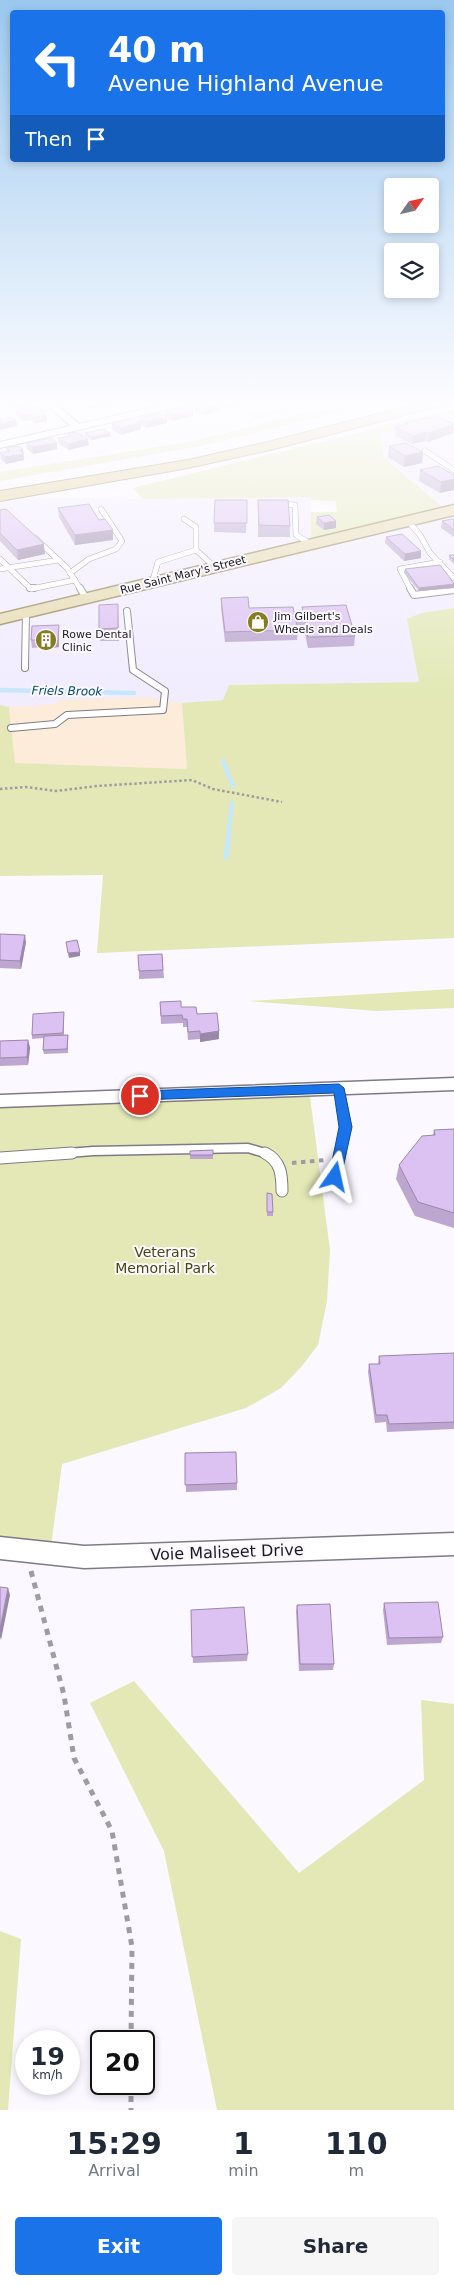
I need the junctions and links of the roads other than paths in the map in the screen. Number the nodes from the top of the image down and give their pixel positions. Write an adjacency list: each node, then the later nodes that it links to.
1 (272, 504): 7 (lane)
2 (101, 509): 15 (lane)
3 (454, 510): 5 (main road, Rue Saint Mary's Street)
4 (184, 519): 8 (lane)
5 (408, 521): 7 (main road, Rue Saint Mary's Street); 11 (lane)
6 (32, 534): 10 (lane)
7 (310, 544): 12 (main road, Rue Saint Mary's Street)
8 (196, 550): 12 (lane); 18 (lane)
9 (0, 559): 13 (lane)
10 (59, 560): 13 (lane); 15 (lane)
11 (440, 562): 16 (lane); 19 (lane)
12 (216, 567): 18 (main road, Rue Saint Mary's Street)
13 (9, 568): 14 (lane); 17 (lane)
14 (0, 569)
15 (70, 573): 17 (lane)
16 (454, 578)
17 (75, 580): 20 (lane)
18 (152, 583): 20 (main road, Rue Saint Mary's Street)
19 (454, 590)
20 (86, 598): 22 (main road, Rue Saint Mary's Street)
21 (127, 611): 25 (lane)
22 (26, 612): 23 (main road, Rue Saint Mary's Street); 24 (lane)
23 (0, 619)
24 (25, 668)
25 (11, 728)
26 (454, 1084): 27 (street)
27 (339, 1088): 28 (street); 30 (lane)
28 (0, 1101)
29 (0, 1158): 31 (lane)
30 (335, 1177)
31 (282, 1191)
32 (454, 1544): 33 (street, Voie Maliseet Drive)
33 (0, 1548)

